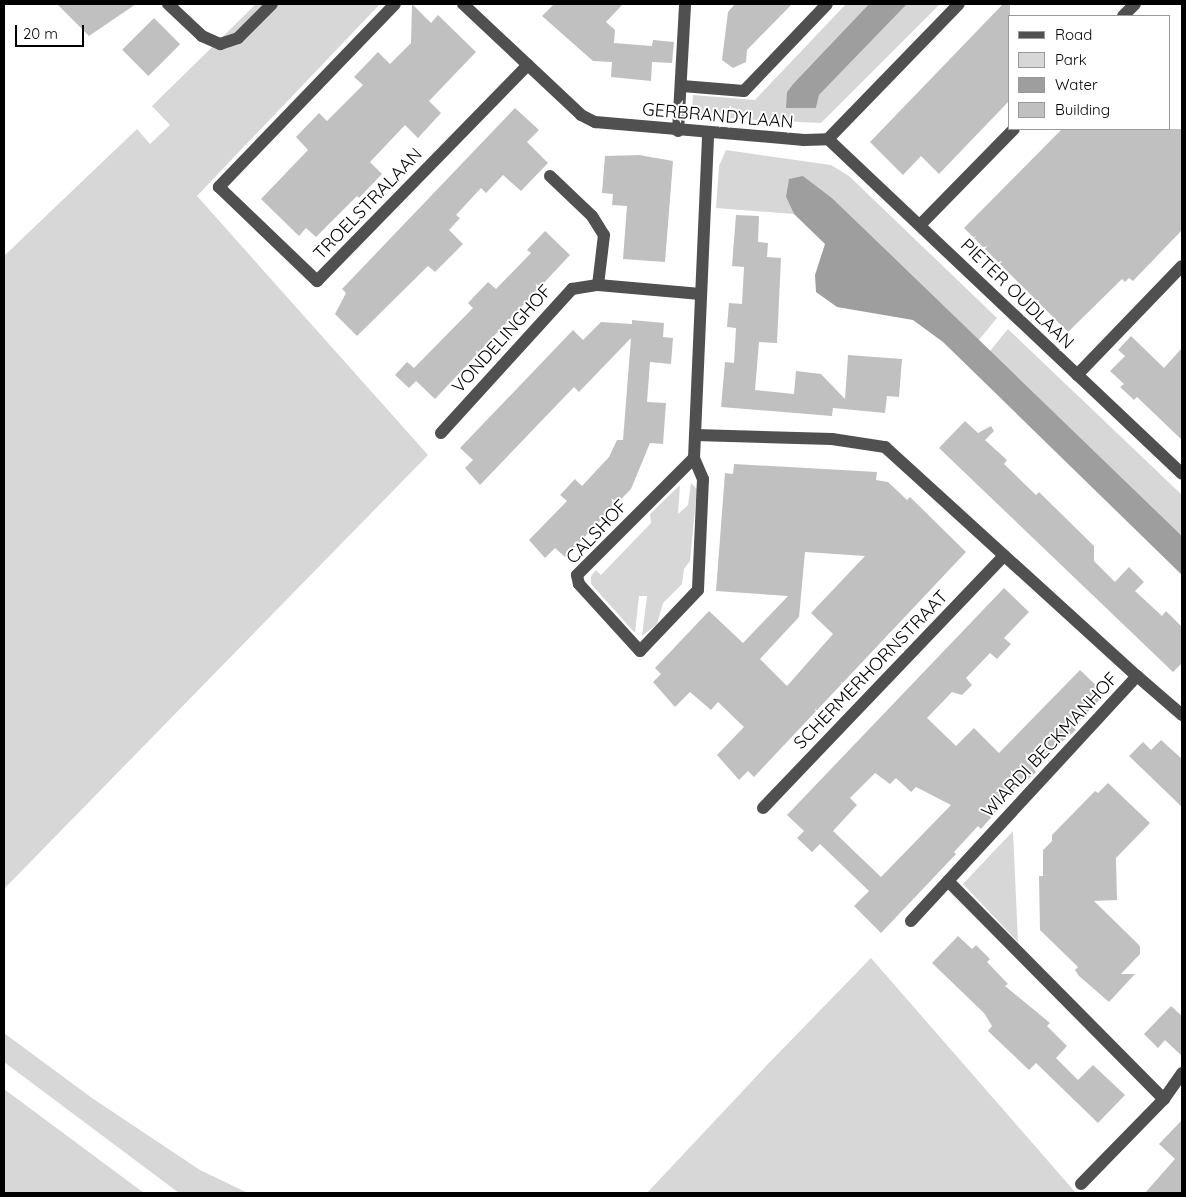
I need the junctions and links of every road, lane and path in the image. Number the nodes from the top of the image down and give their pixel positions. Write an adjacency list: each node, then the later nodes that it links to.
1 (168, 4): 2 (street)
2 (272, 4)
3 (395, 4): 10 (street, TROELSTRALAAN)
4 (463, 4): 10 (street, GERBRANDYLAAN)
5 (686, 4): 11 (street)
6 (826, 4): 11 (street)
7 (959, 4): 15 (street)
8 (1135, 4): 9 (street)
9 (1124, 15)
10 (528, 65): 13 (street, GERBRANDYLAAN)
11 (682, 86): 13 (street)
12 (1013, 130): 17 (street)
13 (678, 131): 14 (street, GERBRANDYLAAN)
14 (708, 132): 15 (street, GERBRANDYLAAN); 20 (street, CALSHOF)
15 (828, 139): 17 (street, PIETER OUDLAAN)
16 (550, 176): 19 (street)
17 (920, 225): 21 (street, PIETER OUDLAAN)
18 (1182, 266): 21 (street)
19 (598, 285): 20 (street, VONDELINGHOF); 22 (street, VONDELINGHOF)
20 (701, 294): 23 (street, CALSHOF)
21 (1078, 375): 25 (street, PIETER OUDLAAN)
22 (441, 433)
23 (696, 435): 24 (street, CALSHOF); 26 (street)
24 (694, 458): 24 (street, CALSHOF)
25 (1182, 474)
26 (1004, 556): 27 (street); 29 (street, SCHERMERHORNSTRAAT)
27 (1137, 676): 28 (street, WIARDI BECKMANHOF); 30 (street, WIARDI BECKMANHOF)
28 (1182, 714)
29 (763, 808)
30 (948, 881): 31 (street, WIARDI BECKMANHOF); 33 (street)
31 (911, 921)
32 (1182, 1073): 33 (street)
33 (1164, 1099): 34 (street)
34 (1081, 1184)

